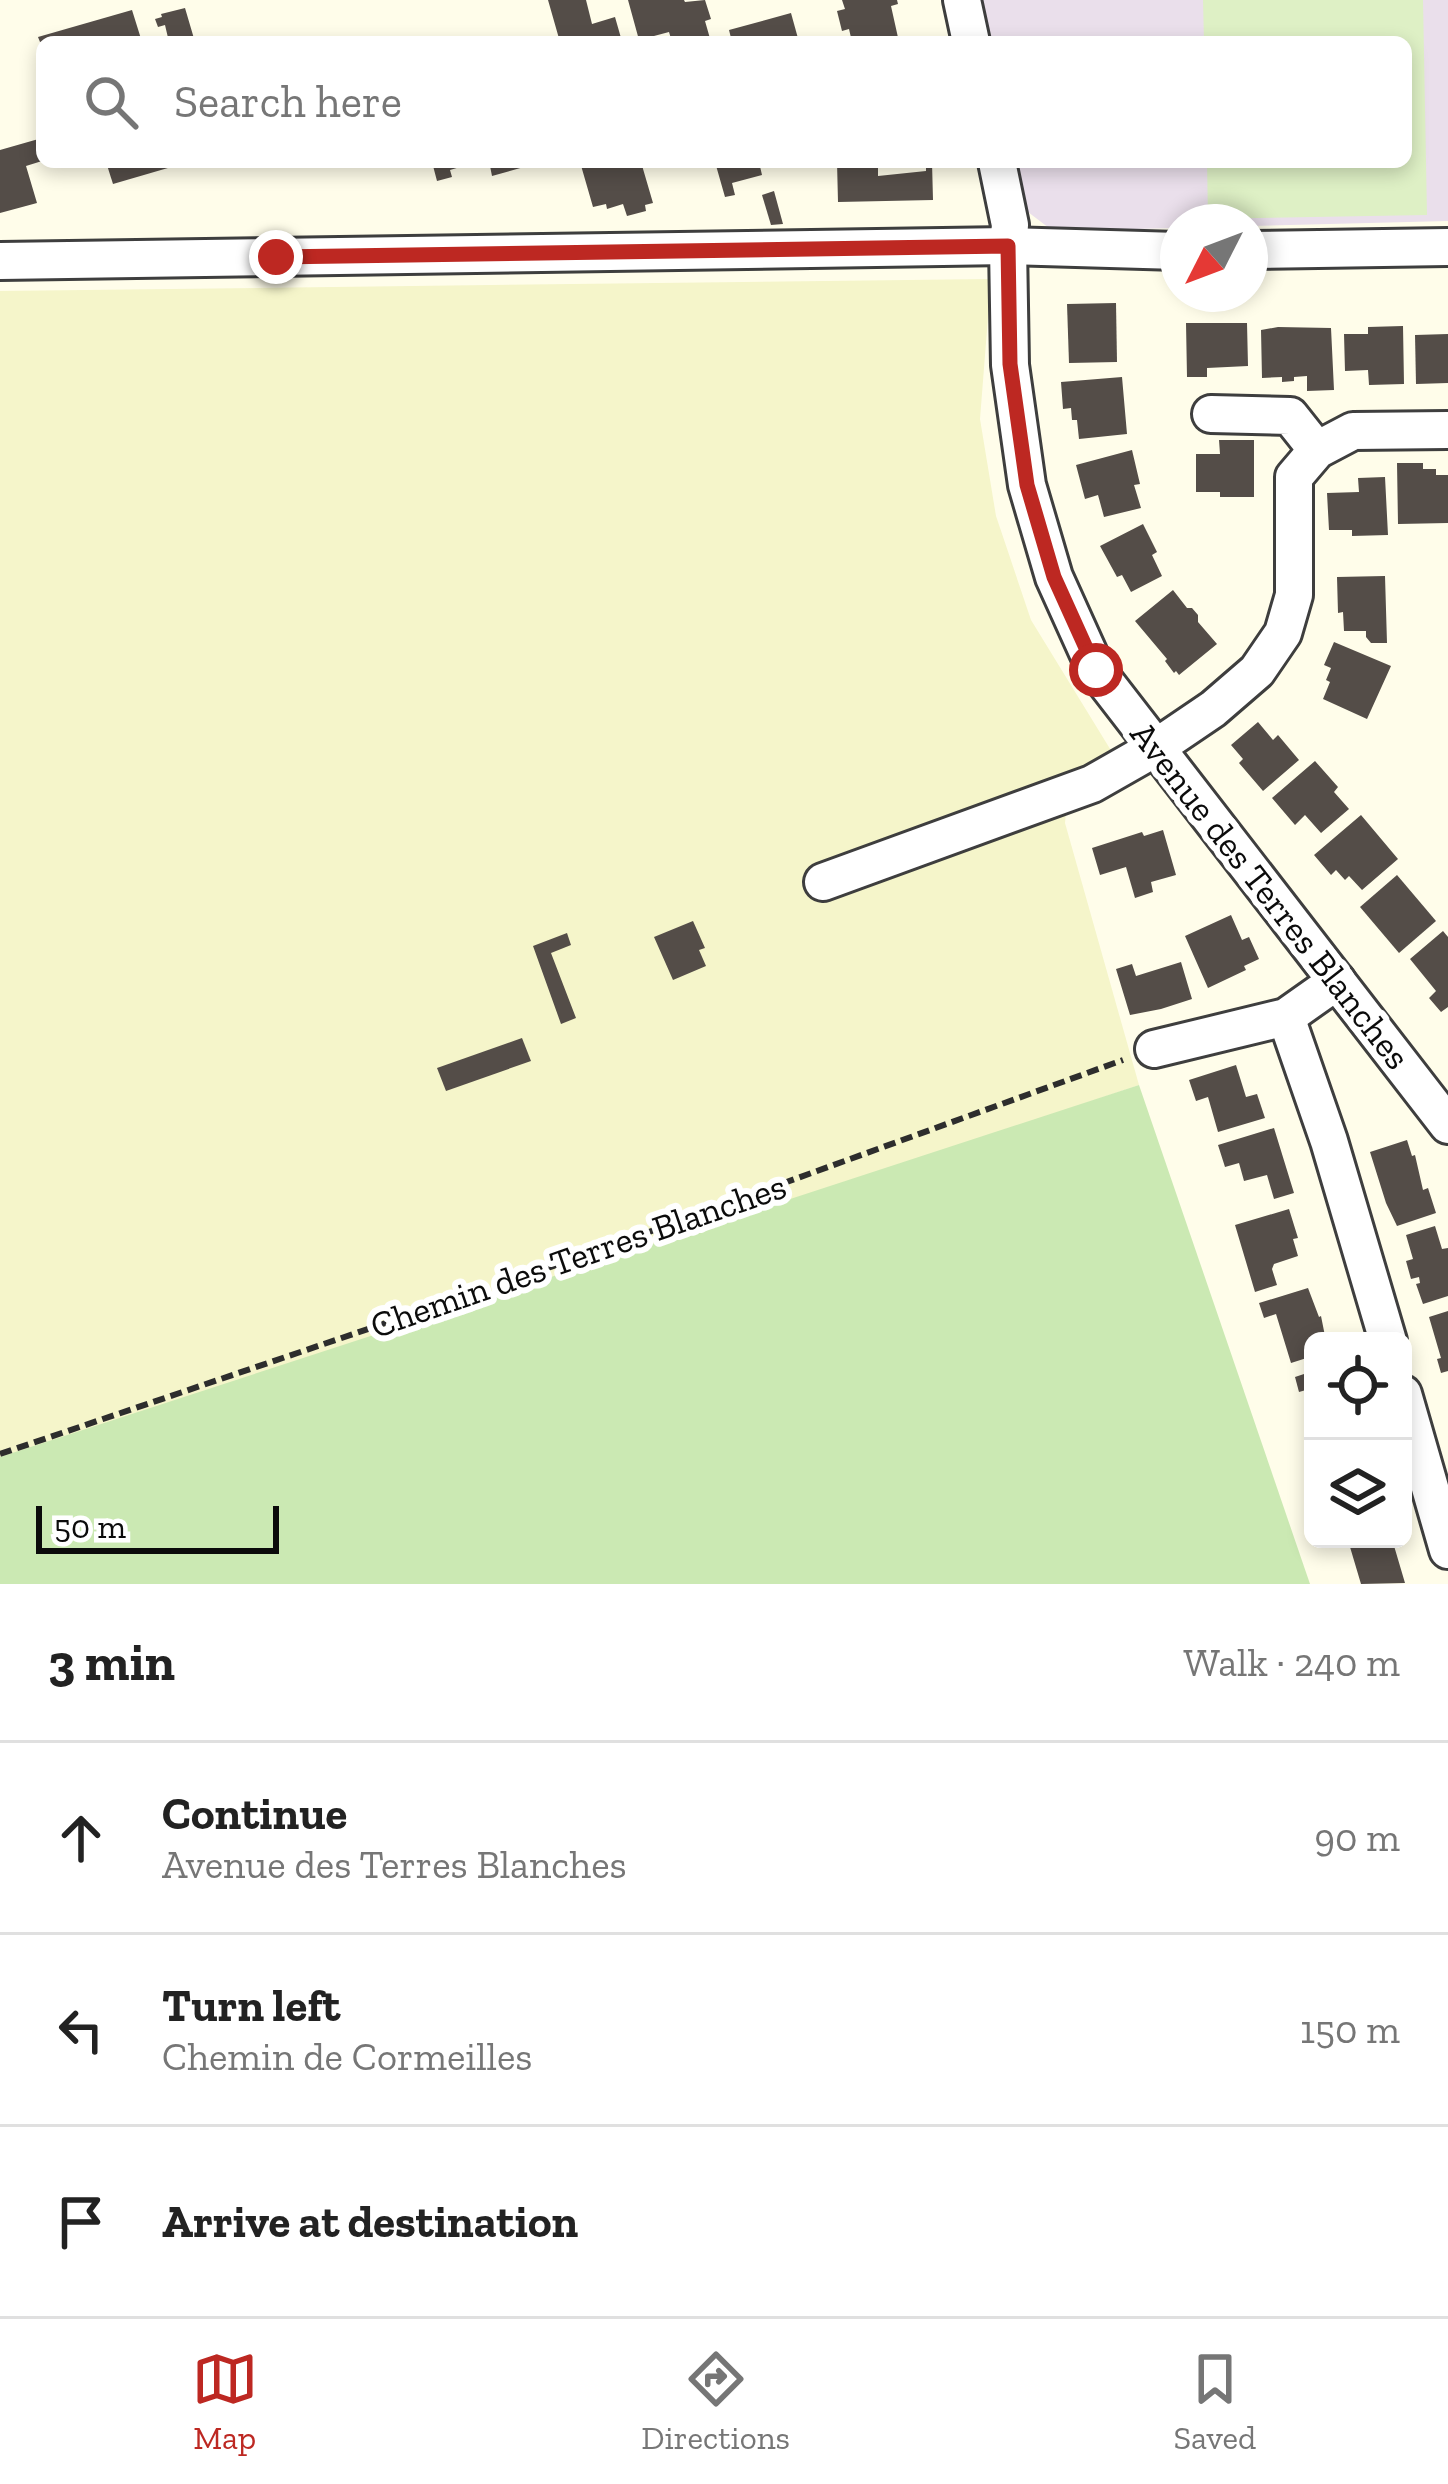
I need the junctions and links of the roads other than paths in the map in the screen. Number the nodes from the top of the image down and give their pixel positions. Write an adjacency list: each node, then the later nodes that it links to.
1 (962, 0): 2 (street)
2 (970, 36)
3 (998, 168): 4 (street)
4 (1008, 246): 6 (street); 8 (street); 12 (street, Avenue des Terres Blanches)
5 (1448, 247): 7 (street)
6 (1160, 250)
7 (1268, 250)
8 (0, 261)
9 (1211, 414): 11 (street)
10 (1448, 430): 11 (street)
11 (1317, 450): 12 (street)
12 (1156, 747): 13 (street); 14 (street, Avenue des Terres Blanches)
13 (823, 882)
14 (1337, 981): 15 (street); 17 (street, Avenue des Terres Blanches)
15 (1286, 1017): 16 (street); 18 (street)
16 (1154, 1048)
17 (1448, 1125)
18 (1385, 1332)
19 (1412, 1425): 20 (street)
20 (1448, 1550)

